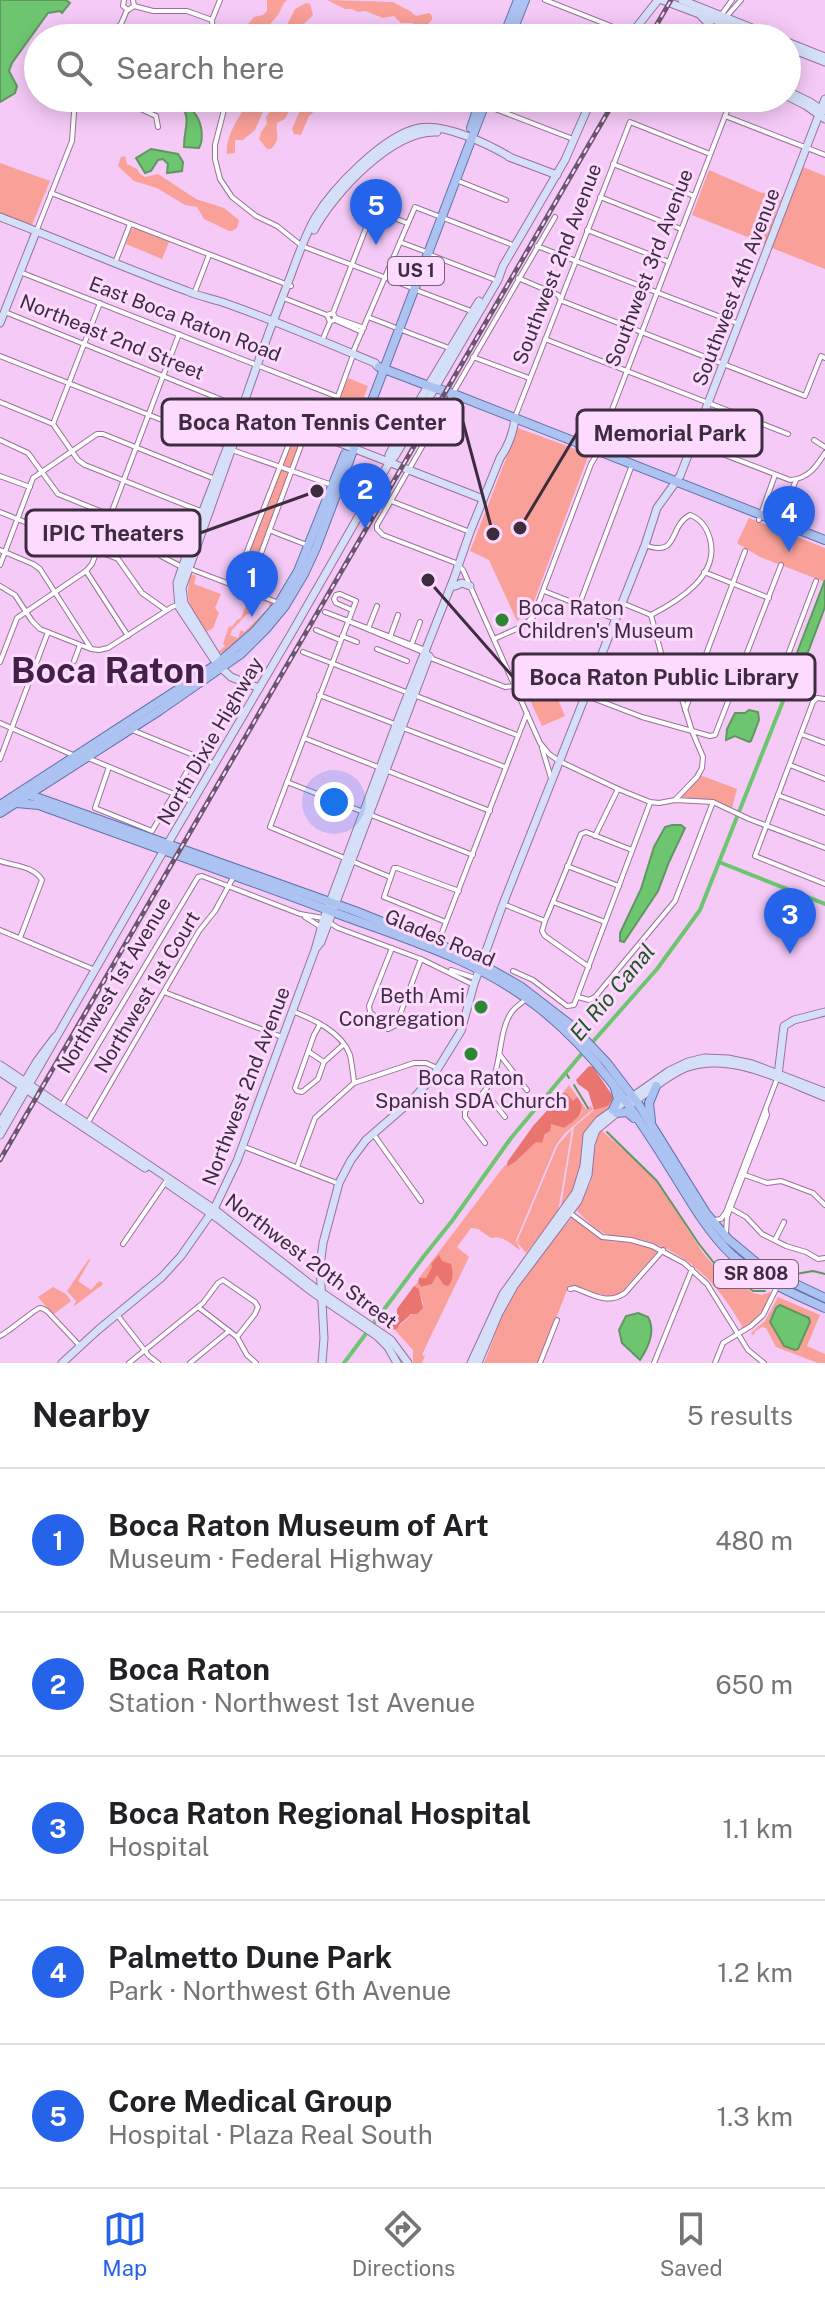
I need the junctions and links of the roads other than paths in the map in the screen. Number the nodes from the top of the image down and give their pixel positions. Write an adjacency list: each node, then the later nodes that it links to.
1 (124, 0): 12 (street)
2 (220, 0): 15 (street)
3 (518, 0): 19 (main road)
4 (525, 0): 20 (main road)
5 (545, 0): 21 (street)
6 (648, 0): 13 (street)
7 (660, 0): 13 (street); 14 (street)
8 (682, 0): 16 (street)
9 (732, 0): 16 (street)
10 (741, 0): 16 (street)
11 (133, 3): 12 (street); 15 (street)
12 (127, 10): 17 (street)
13 (650, 11): 22 (street)
14 (696, 13): 16 (street); 23 (street)
15 (212, 20): 18 (street)
16 (724, 20): 24 (street); 25 (street)
17 (121, 24)
18 (212, 24)
19 (512, 24)
20 (514, 24)
21 (606, 24)
22 (640, 24)
23 (710, 24)
24 (723, 24)
25 (735, 24)
26 (801, 51): 27 (street)
27 (825, 60)
28 (825, 99): 37 (street, Southwest 4th Avenue)
29 (801, 101): 37 (street)
30 (74, 112): 48 (street)
31 (147, 112): 39 (street)
32 (223, 112): 63 (street)
33 (480, 112): 41 (main road, US 1)
34 (511, 112): 40 (street)
35 (586, 112): 40 (street)
36 (727, 112): 38 (street, Southwest 3rd Avenue)
37 (823, 114): 42 (street, Southwest 4th Avenue)
38 (725, 116): 42 (street); 43 (street, Southwest 3rd Avenue)
39 (158, 127)
40 (575, 140): 46 (street)
41 (469, 141): 46 (street); 47 (main road, US 1); 63 (street)
42 (807, 148): 44 (street); 88 (street, Southwest 4th Avenue)
43 (710, 154): 45 (street, Southwest 2nd Avenue); 49 (street, Southwest 3rd Avenue)
44 (825, 155)
45 (613, 164): 49 (street); 50 (street, Southwest 2nd Avenue)
46 (557, 175): 61 (street)
47 (455, 176): 51 (street); 52 (main road, US 1)
48 (51, 193): 56 (street); 59 (street)
49 (694, 196): 57 (street, Southwest 3rd Avenue)
50 (600, 197): 57 (street); 58 (street, Southwest 2nd Avenue)
51 (506, 200)
52 (440, 216): 55 (street); 61 (street); 64 (main road, US 1)
53 (555, 217): 62 (street)
54 (0, 219): 59 (street)
55 (407, 223): 60 (street); 69 (street)
56 (130, 224): 65 (street); 68 (street)
57 (681, 229): 67 (street, Southwest 3rd Avenue)
58 (587, 230): 66 (street, Southwest 2nd Avenue); 67 (street)
59 (36, 232): 68 (street); 71 (street)
60 (400, 242): 64 (street); 72 (street)
61 (516, 245): 70 (street)
62 (537, 246): 66 (street); 73 (street)
63 (304, 247): 69 (street); 75 (street)
64 (426, 252): 74 (street); 76 (main road, US 1)
65 (209, 255): 75 (street); 78 (street)
66 (575, 261): 77 (street); 80 (street, Southwest 2nd Avenue)
67 (669, 262): 77 (street, Southwest 3rd Avenue)
68 (115, 263): 78 (street)
69 (352, 265): 72 (street); 85 (street)
70 (503, 266): 74 (street); 83 (street)
71 (20, 272): 81 (street, East Boca Raton Road); 82 (street)
72 (384, 277): 76 (street); 84 (street)
73 (518, 278): 80 (street); 99 (street)
74 (493, 279): 83 (street)
75 (289, 286): 79 (street); 87 (street)
76 (412, 288): 83 (street); 89 (main road, US 1)
77 (657, 292): 88 (street); 91 (street, Southwest 3rd Avenue)
78 (194, 294): 87 (street)
79 (286, 299): 85 (street); 87 (street)
80 (560, 299): 91 (street); 93 (street, Southwest 2nd Avenue)
81 (100, 303): 92 (street, East Boca Raton Road); 95 (street)
82 (5, 312): 86 (street); 95 (street, Northeast 2nd Street)
83 (475, 312): 96 (street); 108 (street)
84 (368, 317): 89 (street); 90 (street)
85 (332, 318): 90 (street); 94 (street)
86 (0, 323)
87 (273, 324): 94 (street); 98 (street); 102 (street)
88 (739, 324): 101 (street, Southwest 4th Avenue)
89 (396, 328): 96 (street); 103 (main road, US 1)
90 (363, 330): 98 (street)
91 (641, 332): 101 (street); 104 (street, Southwest 3rd Avenue)
92 (179, 334): 102 (street, East Boca Raton Road); 105 (street)
93 (545, 339): 104 (street); 106 (street, Southwest 2nd Avenue)
94 (322, 341): 98 (street)
95 (84, 343): 105 (street, Northeast 2nd Street); 107 (street)
96 (449, 348): 108 (street)
97 (0, 356): 107 (street)
98 (352, 356): 103 (street); 110 (street)
99 (473, 357): 106 (street); 109 (street)
100 (823, 357): 101 (street)
101 (723, 364): 112 (street, Southwest 4th Avenue)
102 (259, 365): 110 (street, East Boca Raton Road); 113 (street)
103 (379, 367): 108 (main road); 114 (main road, US 1); 127 (main road, US 1)
104 (627, 370): 112 (street); 131 (street, Southwest 3rd Avenue)
105 (164, 375): 113 (street, Northeast 2nd Street); 115 (street)
106 (529, 378): 116 (street, Southwest 2nd Avenue)
107 (69, 383): 115 (street); 118 (street)
108 (430, 387): 109 (main road); 117 (street, North Dixie Highway); 133 (street, North Dixie Highway)
109 (451, 395): 116 (main road); 137 (street)
110 (338, 397): 122 (street)
111 (0, 402): 118 (street)
112 (709, 403): 121 (street); 125 (street, Southwest 4th Avenue)
113 (244, 407): 119 (street, Northeast 2nd Street); 129 (street)
114 (368, 408): 117 (street); 127 (main road, US 1)
115 (148, 414): 126 (street); 129 (street)
116 (514, 420): 131 (main road); 148 (street, Northwest 2nd Avenue)
117 (406, 423): 133 (street, North Dixie Highway)
118 (53, 424): 130 (street)
119 (295, 428): 120 (street, Northeast 2nd Street); 134 (street)
120 (306, 432): 122 (street, Northeast 2nd Street); 136 (street)
121 (788, 434)
122 (322, 438): 127 (street, Northeast 2nd Street)
123 (0, 440): 138 (street)
124 (814, 440): 128 (street)
125 (693, 443): 139 (street); 144 (street, Southwest 4th Avenue)
126 (136, 447): 130 (street); 141 (street); 142 (street)
127 (349, 447): 133 (street, Northeast 2nd Street); 145 (main road, US 1); 181 (main road, US 1)
128 (825, 447)
129 (230, 448): 134 (street); 141 (street); 147 (street)
130 (72, 450): 138 (street); 142 (street)
131 (592, 451): 135 (main road); 135 (main road); 179 (street, Southwest 3rd Avenue)
132 (825, 453): 143 (street)
133 (389, 463): 137 (street, Northeast 2nd Street); 221 (street, North Dixie Highway)
134 (279, 466): 136 (street); 175 (street)
135 (632, 466): 144 (main road); 186 (street)
136 (293, 470): 145 (street); 158 (street)
137 (409, 470): 148 (street, Northeast 2nd Street); 150 (street)
138 (41, 471): 146 (street); 154 (street)
139 (775, 475): 143 (street); 155 (street)
140 (0, 476): 146 (street)
141 (215, 479): 147 (street); 151 (street)
142 (123, 480): 153 (street); 154 (street)
143 (796, 480): 149 (street)
144 (676, 483): 155 (main road); 162 (street, Southwest 4th Avenue)
145 (332, 485): 161 (main road, US 1)
146 (30, 487): 156 (street)
147 (216, 493): 157 (street)
148 (483, 499): 159 (street, Northwest 2nd Avenue)
149 (788, 500)
150 (391, 501): 159 (street); 167 (street)
151 (206, 503): 153 (street); 157 (street)
152 (0, 512): 156 (street)
153 (203, 512): 169 (street)
154 (110, 515): 163 (street); 169 (street)
155 (759, 517): 160 (main road)
156 (17, 519): 163 (street); 164 (street)
157 (205, 523): 169 (street)
158 (270, 531): 161 (street); 178 (street)
159 (470, 532): 167 (street, Northwest 2nd Avenue)
160 (825, 543)
161 (310, 545): 181 (main road, US 1)
162 (645, 545): 171 (street); 184 (street, Southwest 4th Avenue)
163 (97, 550): 170 (street); 188 (street)
164 (2, 551): 166 (street); 180 (street)
165 (745, 551): 174 (street)
166 (0, 565)
167 (459, 565): 173 (street, Northwest 2nd Avenue); 177 (street)
168 (781, 565): 182 (street)
169 (185, 567): 175 (street); 185 (street)
170 (86, 571): 180 (street); 201 (street)
171 (704, 572): 174 (street); 194 (street)
172 (816, 581): 219 (street)
173 (454, 582): 177 (street); 212 (street, Northwest 2nd Avenue)
174 (733, 583): 182 (street); 226 (street)
175 (234, 585): 178 (street)
176 (0, 586): 190 (street)
177 (470, 586): 204 (street)
178 (247, 591): 183 (street)
179 (544, 591): 186 (street); 204 (street, Southwest 3rd Avenue)
180 (55, 592): 190 (street); 209 (street)
181 (290, 593): 183 (main road, US 1); 192 (main road, US 1)
182 (769, 598): 219 (street)
183 (279, 603): 192 (main road); 218 (main road, US 1)
184 (622, 603): 194 (street); 195 (street, Southwest 4th Avenue)
185 (181, 604): 188 (street); 218 (street)
186 (579, 605): 195 (street)
187 (377, 606): 198 (street)
188 (166, 610): 201 (street)
189 (352, 610): 189 (street); 196 (street)
190 (25, 611): 200 (street); 216 (street)
191 (325, 612): 196 (street)
192 (278, 615): 218 (main road, US 1)
193 (398, 615): 203 (street)
194 (651, 615): 226 (street)
195 (615, 619): 224 (street, Southwest 4th Avenue)
196 (348, 621): 198 (street); 202 (street)
197 (420, 622): 208 (street)
198 (368, 629): 203 (street)
199 (316, 630): 202 (street)
200 (48, 632): 207 (street); 232 (street)
201 (128, 636): 209 (street)
202 (341, 638): 205 (street); 217 (street)
203 (390, 638): 206 (street)
204 (494, 639): 220 (street)
205 (357, 642)
206 (400, 642): 208 (street); 213 (street)
207 (80, 645): 209 (street); 214 (street)
208 (410, 646): 212 (street)
209 (91, 649)
210 (377, 649): 213 (street)
211 (303, 652): 217 (street)
212 (427, 654): 220 (street); 222 (street, Northwest 2nd Avenue)
213 (394, 656): 215 (street)
214 (74, 661)
215 (407, 661)
216 (0, 662)
217 (331, 663): 222 (street); 223 (street)
218 (220, 665): 221 (street); 230 (main road, US 1)
219 (736, 685): 233 (street)
220 (514, 686): 227 (street)
221 (259, 688): 247 (street, North Dixie Highway)
222 (412, 694): 231 (street, Northwest 2nd Avenue); 235 (street)
223 (319, 695): 231 (street); 236 (street)
224 (585, 695): 233 (street); 245 (street, Southwest 4th Avenue)
225 (825, 700): 234 (street)
226 (685, 710): 233 (street)
227 (527, 713): 235 (street); 238 (street)
228 (0, 723): 232 (street)
229 (121, 726): 230 (main road, US 1); 237 (main road); 242 (main road, US 1)
230 (137, 726): 237 (main road, US 1); 241 (street)
231 (399, 726): 250 (street); 251 (street, Northwest 2nd Avenue)
232 (12, 728): 242 (street); 244 (street)
233 (692, 731): 260 (street)
234 (801, 734): 239 (street); 248 (street)
235 (517, 735): 250 (street)
236 (304, 738): 251 (street); 254 (street)
237 (116, 739): 240 (main road, US 1)
238 (540, 743): 245 (street); 253 (street)
239 (825, 743)
240 (97, 751): 243 (main road, US 1); 246 (street)
241 (196, 756): 247 (street); 257 (street)
242 (75, 757): 259 (main road, US 1)
243 (87, 758): 246 (street); 255 (main road, US 1)
244 (0, 759)
245 (559, 761): 253 (street, Southwest 4th Avenue); 256 (street)
246 (99, 763): 249 (street)
247 (215, 764): 261 (street, North Dixie Highway)
248 (790, 765): 252 (street); 258 (street)
249 (109, 767): 257 (street); 257 (street)
250 (505, 767): 266 (street)
251 (382, 769): 266 (street); 268 (street, Northwest 2nd Avenue)
252 (825, 779)
253 (552, 781): 286 (street, Southwest 4th Avenue)
254 (287, 782): 268 (street); 276 (street)
255 (45, 785): 259 (main road, US 1); 264 (main road)
256 (618, 789): 262 (street); 271 (street)
257 (174, 794): 261 (street)
258 (778, 795): 269 (street); 270 (street)
259 (20, 798): 264 (main road, Glades Road); 264 (main road); 265 (main road, US 1); 267 (main road, US 1)
260 (675, 800): 262 (street); 263 (street)
261 (193, 802): 272 (street, North Dixie Highway)
262 (650, 802): 274 (street)
263 (713, 802): 270 (street); 304 (street)
264 (43, 803): 272 (main road, Glades Road / SR 808); 272 (main road, Glades Road / SR 808)
265 (2, 804)
266 (490, 811): 275 (street)
267 (0, 813)
268 (366, 813): 275 (street); 276 (street, Northwest 2nd Avenue)
269 (825, 813)
270 (767, 826): 273 (street); 281 (street)
271 (595, 836): 274 (street); 278 (street)
272 (166, 847): 279 (main road, Glades Road / SR 808); 287 (main road, Glades Road / SR 808); 300 (street, North Dixie Highway)
273 (825, 848)
274 (632, 850): 283 (street)
275 (473, 855): 284 (street)
276 (349, 860): 280 (street); 287 (street, Northwest 2nd Avenue)
277 (0, 861): 296 (street)
278 (567, 866): 283 (street); 285 (street)
279 (234, 876): 282 (street, Northwest 1st Court); 287 (main road, Glades Road / SR 808)
280 (390, 877): 284 (street); 290 (street)
281 (825, 884)
282 (229, 886): 288 (street); 303 (street, Northwest 1st Court); 329 (street, Northwest 1st Avenue)
283 (619, 886): 291 (street)
284 (459, 891): 290 (street)
285 (553, 902): 289 (street); 291 (street)
286 (505, 908): 289 (street); 301 (street, Southwest 4th Avenue)
287 (330, 911): 288 (street); 292 (street); 293 (street, Northwest 2nd Avenue); 301 (main road, Glades Road / SR 808)
288 (300, 914): 293 (street)
289 (545, 921): 299 (street)
290 (446, 922): 295 (street)
291 (605, 922): 299 (street)
292 (338, 928): 293 (street); 297 (street)
293 (323, 929): 306 (street, Northwest 2nd Avenue)
294 (0, 930): 296 (street)
295 (441, 935)
296 (20, 938): 300 (street)
297 (392, 948): 298 (street); 298 (street)
298 (421, 959): 301 (street)
299 (589, 967): 304 (street)
300 (95, 970): 323 (street, North Dixie Highway)
301 (476, 970): 305 (main road, Glades Road / SR 808); 310 (street); 310 (street); 311 (main road, Glades Road / SR 808)
302 (513, 971): 304 (street)
303 (164, 992): 309 (street); 333 (street, Northwest 1st Court)
304 (578, 997)
305 (526, 998): 311 (main road, Glades Road / SR 808); 314 (street)
306 (292, 1011): 308 (street); 309 (street, Northwest 2nd Avenue)
307 (825, 1012): 320 (street)
308 (320, 1024): 312 (street); 313 (street)
309 (283, 1037): 339 (street, Northwest 2nd Avenue)
310 (457, 1037): 318 (street)
311 (581, 1040): 315 (main road, Glades Road / SR 808)
312 (343, 1045): 316 (street); 321 (street)
313 (308, 1051): 316 (street); 316 (street)
314 (500, 1055): 325 (street); 326 (street)
315 (596, 1056): 322 (main road, Glades Road / SR 808); 328 (main road, Glades Road / SR 808)
316 (324, 1062)
317 (0, 1065): 323 (street)
318 (439, 1069): 321 (street); 336 (street)
319 (0, 1072): 323 (street)
320 (778, 1076): 324 (street); 327 (street); 328 (street); 342 (street)
321 (354, 1083): 341 (street)
322 (614, 1084): 328 (main road, Glades Road / SR 808); 330 (main road)
323 (25, 1086): 329 (street, Northwest 20th Street); 331 (street, North Dixie Highway); 337 (street, North Dixie Highway)
324 (656, 1086): 328 (street); 335 (main road)
325 (527, 1090)
326 (485, 1092): 332 (street); 338 (street)
327 (825, 1094)
328 (631, 1100): 330 (street); 335 (main road, Glades Road / SR 808)
329 (60, 1108): 333 (street, Northwest 20th Street)
330 (615, 1111): 335 (main road); 351 (street)
331 (3, 1113): 334 (street, North Dixie Highway)
332 (505, 1117)
333 (81, 1122): 340 (street, Northwest 20th Street); 340 (street, Northwest 20th Street)
334 (0, 1123)
335 (650, 1130): 343 (main road, Glades Road / SR 808); 345 (main road, Glades Road / SR 808)
336 (372, 1133): 346 (street); 347 (street)
337 (0, 1135)
338 (485, 1143)
339 (242, 1146): 341 (street); 350 (street, Northwest 2nd Avenue)
340 (136, 1159): 344 (street, Northwest 20th Street)
341 (297, 1167): 346 (street)
342 (742, 1174): 348 (street); 349 (street)
343 (674, 1176): 345 (main road); 364 (main road, Glades Road / SR 808)
344 (167, 1180): 350 (street, Northwest 20th Street); 356 (street)
345 (686, 1181): 352 (main road, Glades Road / SR 808)
346 (339, 1183): 361 (street)
347 (421, 1201)
348 (825, 1205)
349 (729, 1208): 352 (street); 354 (street); 355 (street)
350 (212, 1211): 358 (street, Northwest 20th Street); 370 (street, Northwest 2nd Avenue)
351 (568, 1211): 357 (street); 387 (street); 388 (street)
352 (712, 1220): 354 (main road, Glades Road / SR 808)
353 (784, 1222): 355 (street)
354 (728, 1239): 363 (main road, Glades Road / SR 808)
355 (775, 1240): 359 (street)
356 (123, 1244)
357 (663, 1250): 360 (street); 365 (street)
358 (265, 1252): 362 (street, Northwest 20th Street); 366 (street, Northwest 20th Street)
359 (825, 1258)
360 (692, 1269): 374 (street); 390 (street)
361 (320, 1278): 362 (street); 366 (street)
362 (311, 1284): 366 (street, Northwest 20th Street)
363 (795, 1285): 364 (main road); 367 (main road, Glades Road / SR 808)
364 (777, 1287): 369 (main road, Glades Road / SR 808); 374 (street)
365 (570, 1289)
366 (321, 1295): 372 (street, Northwest 20th Street); 384 (street)
367 (825, 1298)
368 (198, 1307): 373 (street); 376 (street); 378 (street)
369 (825, 1308)
370 (116, 1314): 377 (street, Northwest 2nd Avenue); 378 (street)
371 (557, 1320): 389 (street)
372 (367, 1325): 385 (street, Northwest 20th Street); 386 (street, Northwest 20th Street)
373 (229, 1331): 376 (street); 382 (street)
374 (738, 1334): 391 (street); 392 (street)
375 (0, 1336): 377 (street)
376 (237, 1337): 383 (street)
377 (80, 1346): 379 (street, Northwest 2nd Avenue)
378 (145, 1350): 380 (street); 381 (street)
379 (62, 1363)
380 (129, 1363)
381 (158, 1363)
382 (190, 1363)
383 (256, 1363)
384 (322, 1363)
385 (397, 1363)
386 (408, 1363)
387 (471, 1363)
388 (478, 1363)
389 (540, 1363)
390 (654, 1363)
391 (715, 1363)
392 (764, 1363)

